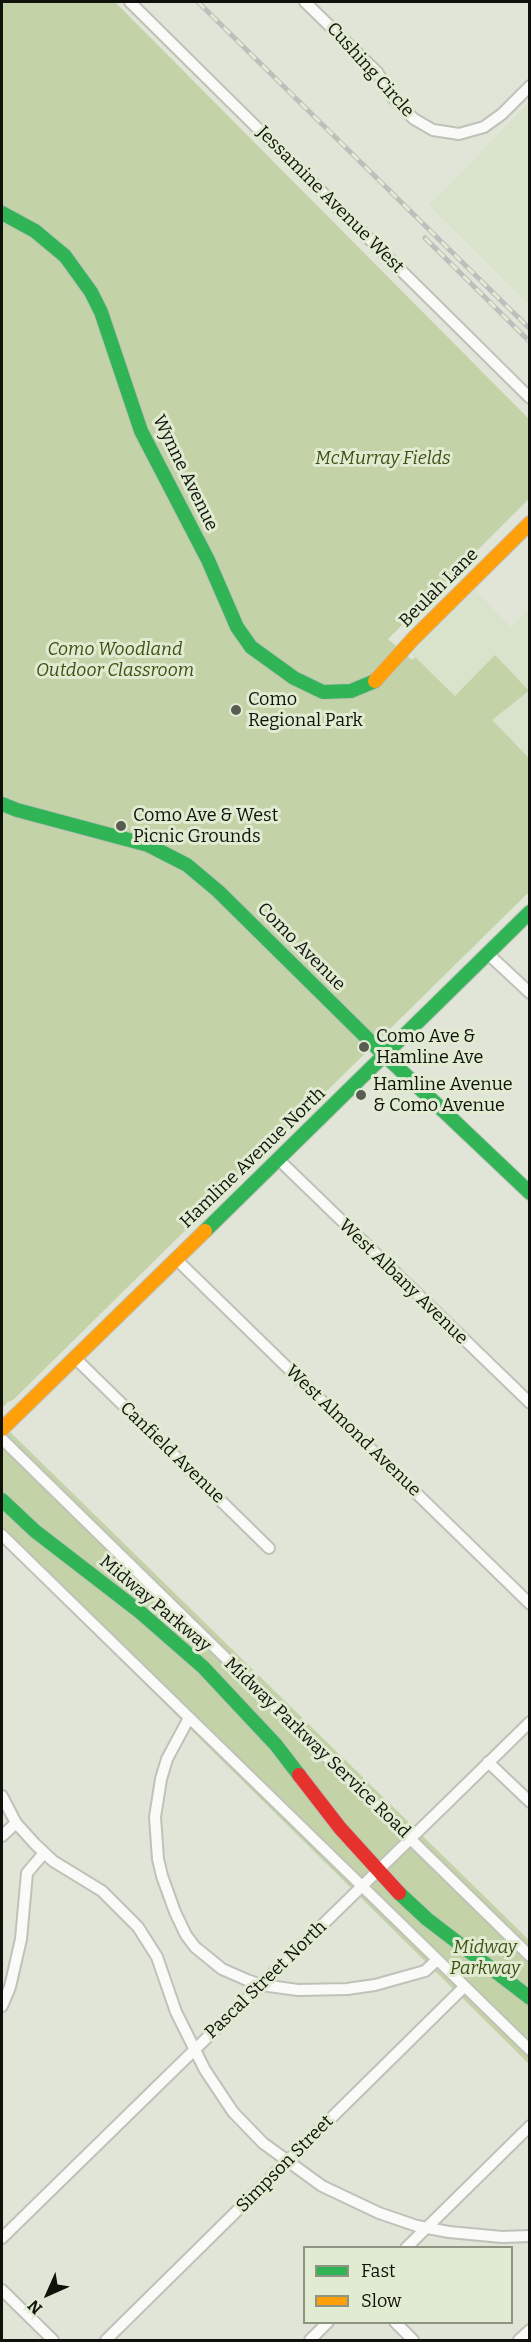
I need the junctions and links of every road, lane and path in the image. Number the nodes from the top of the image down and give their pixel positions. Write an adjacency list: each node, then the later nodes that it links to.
1 (129, 2): 5 (street, Jessamine Avenue West)
2 (306, 2): 3 (street, Cushing Circle)
3 (530, 86)
4 (2, 213): 7 (street, Wynne Avenue)
5 (530, 398)
6 (530, 523): 7 (street, Beulah Lane)
7 (376, 680)
8 (2, 804): 12 (street, Como Avenue)
9 (530, 912): 10 (street, Hamline Avenue North)
10 (487, 953): 11 (street); 12 (street, Hamline Avenue North)
11 (530, 993)
12 (385, 1055): 13 (street, Hamline Avenue North); 14 (street, Como Avenue)
13 (278, 1159): 15 (street, Hamline Avenue North); 17 (street, West Albany Avenue)
14 (530, 1193)
15 (176, 1259): 16 (street, Hamline Avenue North); 23 (street, West Almond Avenue)
16 (75, 1358): 18 (street, Hamline Avenue North); 22 (street, Canfield Avenue)
17 (530, 1403)
18 (2, 1429)
19 (2, 1439): 31 (street, Midway Parkway Service Road)
20 (2, 1500): 33 (street, Midway Parkway)
21 (2, 1535): 24 (street)
22 (269, 1548)
23 (530, 1604)
24 (189, 1718): 34 (street); 37 (street)
25 (530, 1722): 26 (street, Pascal Street North)
26 (488, 1762): 28 (street); 31 (street, Pascal Street North)
27 (2, 1796): 29 (street)
28 (530, 1802)
29 (16, 1823): 30 (street); 32 (street)
30 (2, 1836)
31 (410, 1839): 33 (street, Pascal Street North); 35 (street, Midway Parkway Service Road)
32 (44, 1853): 40 (street); 41 (street)
33 (378, 1871): 34 (street, Pascal Street North); 39 (street, Midway Parkway)
34 (362, 1886): 36 (street); 37 (street, Pascal Street North)
35 (530, 1956)
36 (437, 1960): 37 (street); 38 (street)
37 (261, 1985): 41 (street, Pascal Street North)
38 (464, 1987): 42 (street); 44 (street, Simpson Street)
39 (530, 1998)
40 (2, 2006)
41 (194, 2050): 44 (street); 47 (street, Pascal Street North)
42 (530, 2050)
43 (530, 2126): 45 (street)
44 (287, 2162): 45 (street); 54 (street, Simpson Street)
45 (427, 2228): 46 (street); 48 (street)
46 (530, 2236)
47 (2, 2238)
48 (407, 2246)
49 (2, 2290): 53 (street)
50 (326, 2324): 55 (street)
51 (397, 2324): 56 (street)
52 (530, 2330): 57 (street)
53 (53, 2340)
54 (106, 2340)
55 (310, 2340)
56 (413, 2340)
57 (519, 2340)

